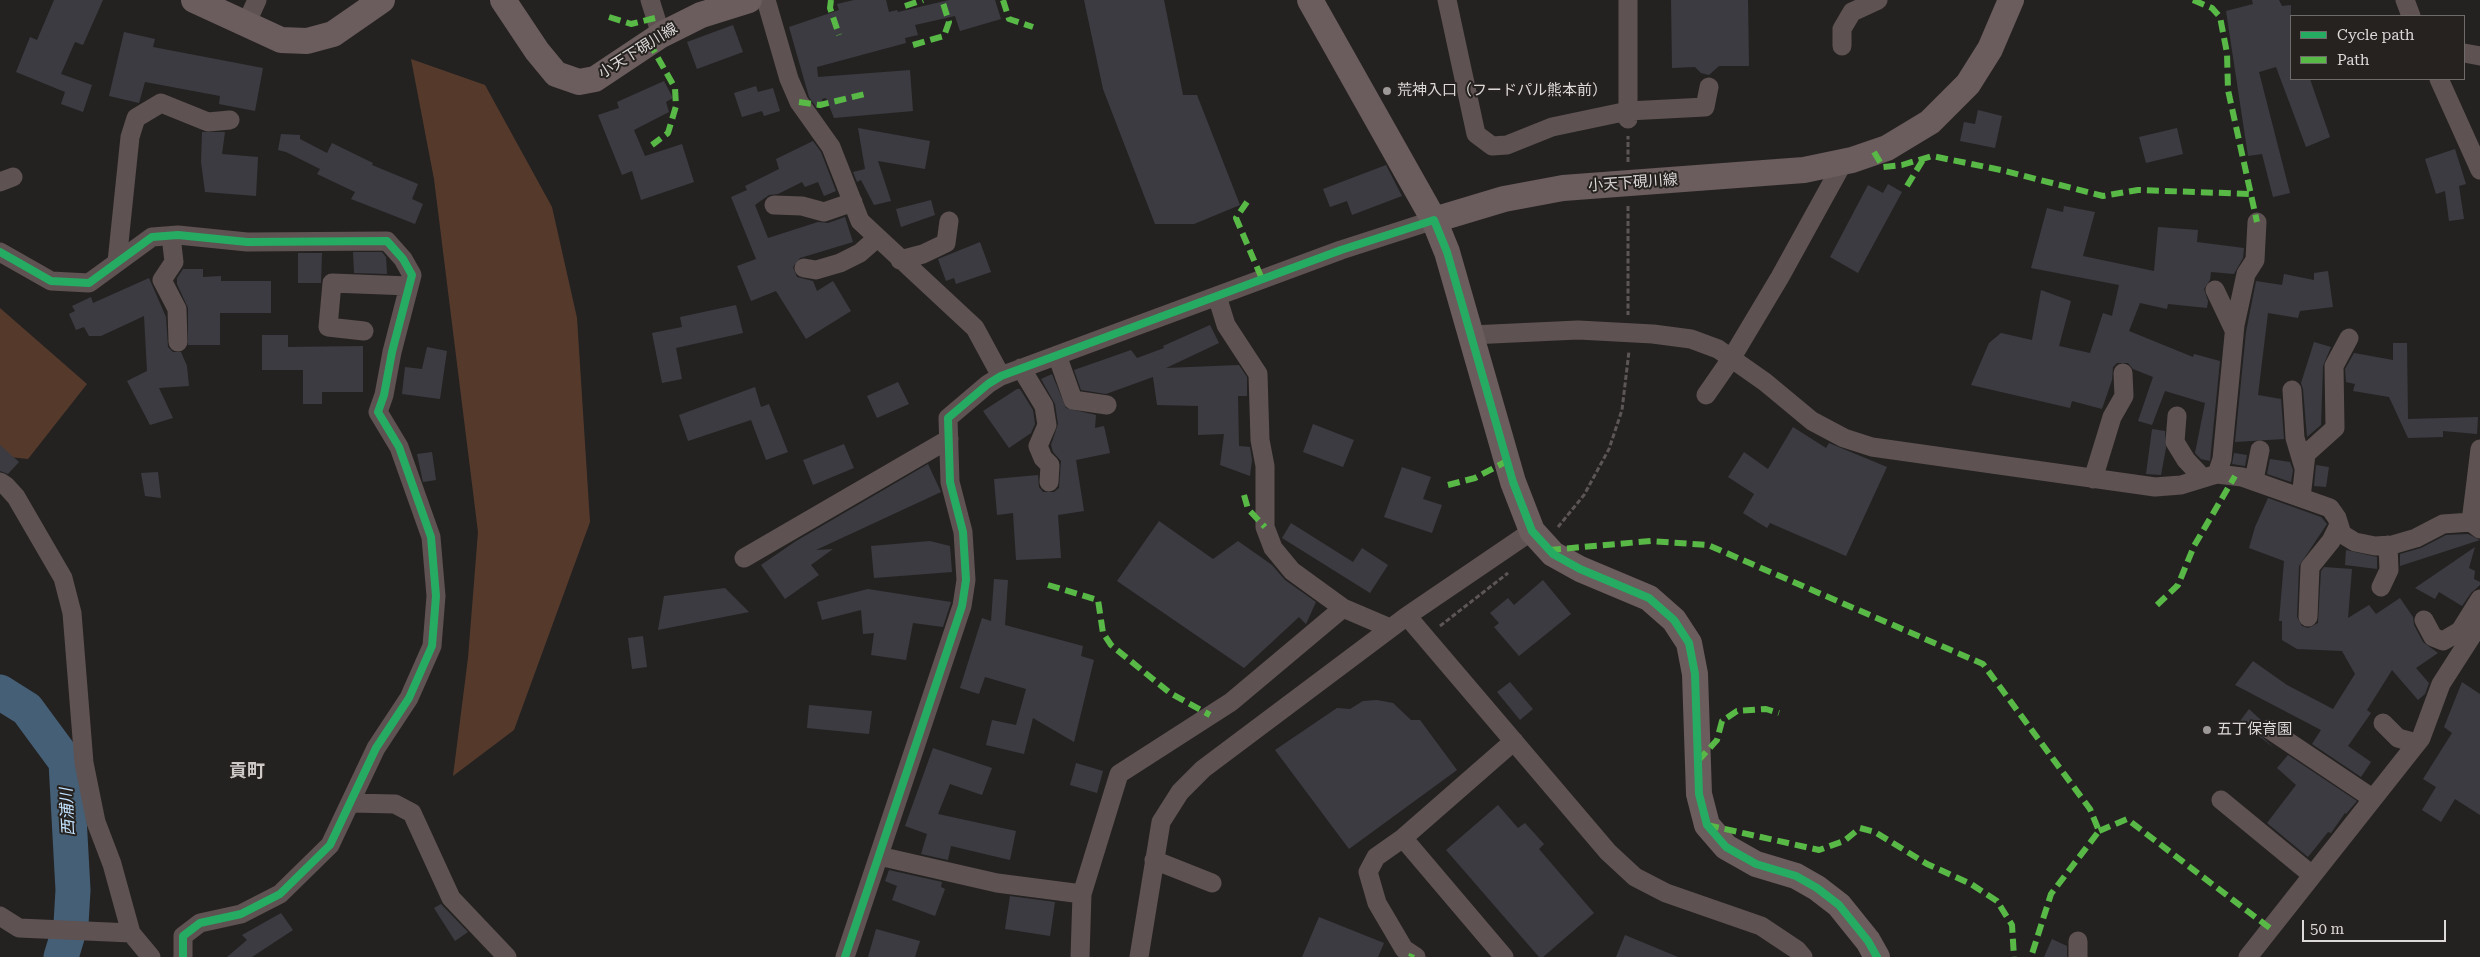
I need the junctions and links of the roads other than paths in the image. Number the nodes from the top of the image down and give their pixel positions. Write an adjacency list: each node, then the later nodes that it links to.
1 (194, 0): 15 (main road)
2 (257, 0): 15 (street)
3 (382, 0): 15 (main road)
4 (503, 0): 16 (main road, 小天下硯川線)
5 (650, 0): 16 (street)
6 (749, 0): 16 (main road, 小天下硯川線)
7 (766, 0): 26 (street)
8 (1310, 0): 28 (main road)
9 (1447, 0): 22 (street)
10 (1628, 0): 22 (street)
11 (1878, 0): 17 (street)
12 (2011, 0): 24 (main road, 小天下硯川線)
13 (2405, 0): 14 (street)
14 (2411, 15)
15 (246, 24)
16 (661, 35)
17 (1842, 46)
18 (2465, 53): 19 (street)
19 (2480, 56)
20 (2439, 80): 25 (street)
21 (1709, 87): 22 (street)
22 (1628, 116)
23 (230, 120): 35 (street)
24 (1844, 161): 28 (main road, 小天下硯川線); 46 (street)
25 (2480, 170)
26 (853, 202): 27 (street); 32 (street)
27 (774, 205)
28 (1434, 220): 39 (street); 42 (main road)
29 (949, 221): 34 (street)
30 (2257, 222): 40 (street)
31 (171, 236): 35 (street); 37 (street); 44 (street)
32 (877, 238): 34 (street); 36 (street)
33 (0, 252): 35 (street)
34 (900, 260): 49 (street)
35 (117, 262)
36 (804, 268)
37 (410, 286): 41 (street); 83 (street)
38 (2215, 290): 40 (street)
39 (1217, 296): 45 (street); 71 (street)
40 (2234, 330): 58 (street)
41 (364, 331)
42 (1471, 335): 46 (street); 66 (main road)
43 (2349, 338): 57 (street)
44 (178, 342)
45 (1057, 355): 47 (street); 52 (street)
46 (1731, 359): 51 (street); 59 (street)
47 (1021, 368): 49 (street); 62 (street)
48 (2123, 374): 59 (street)
49 (1001, 376): 54 (street)
50 (2292, 390): 57 (street)
51 (1706, 395)
52 (1107, 405)
53 (2177, 416): 58 (street)
54 (949, 439): 68 (street); 85 (street)
55 (2480, 449): 65 (street)
56 (2260, 450): 60 (street)
57 (2304, 469): 63 (street)
58 (2210, 476): 59 (street); 60 (street)
59 (2093, 479)
60 (2254, 480): 63 (street)
61 (0, 482): 91 (street)
62 (1049, 482)
63 (2301, 498): 64 (street)
64 (2339, 525): 67 (street); 73 (street)
65 (2476, 526): 67 (street)
66 (1542, 532): 72 (street); 101 (main road)
67 (2388, 546): 69 (street)
68 (744, 558)
69 (2381, 587)
70 (2480, 599): 74 (street)
71 (1343, 608): 76 (street); 89 (street)
72 (1407, 616): 76 (street); 79 (street)
73 (2308, 617)
74 (2424, 620)
75 (2480, 623): 80 (street)
76 (1390, 628): 86 (street)
77 (2383, 723): 80 (street)
78 (2269, 729): 81 (street)
79 (1514, 741): 84 (street); 100 (street)
80 (2416, 743): 81 (street)
81 (2372, 798): 87 (street)
82 (2221, 800): 87 (street)
83 (352, 803): 93 (street); 94 (street)
84 (1403, 838): 98 (street); 99 (street)
85 (879, 856): 89 (street); 95 (street)
86 (1154, 860): 88 (street); 97 (street)
87 (2312, 875): 102 (street)
88 (1212, 882)
89 (1082, 894): 96 (street)
90 (0, 916): 91 (street)
91 (131, 933): 92 (street)
92 (151, 957)
93 (183, 957)
94 (507, 957)
95 (845, 957)
96 (1080, 957)
97 (1139, 957)
98 (1416, 957)
99 (1504, 957)
100 (1804, 957)
101 (1877, 957)
102 (2248, 957)

